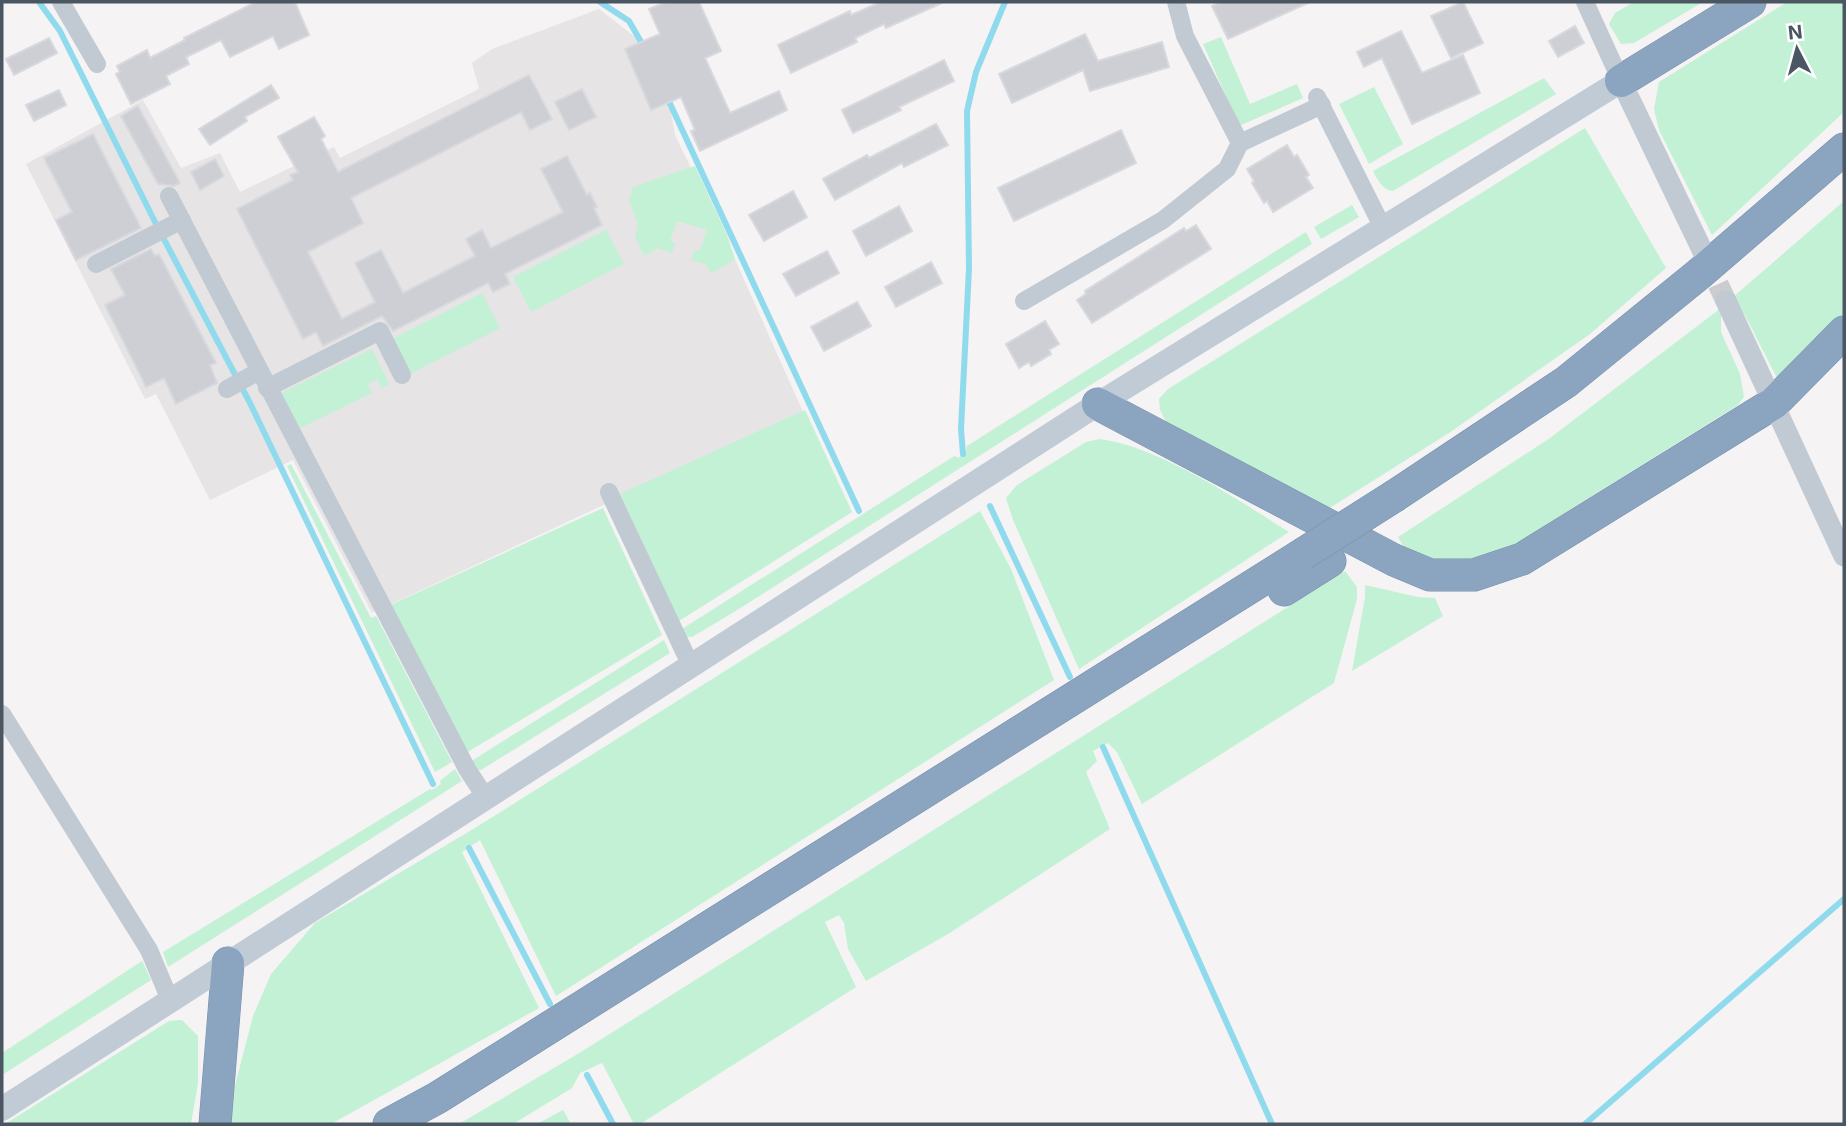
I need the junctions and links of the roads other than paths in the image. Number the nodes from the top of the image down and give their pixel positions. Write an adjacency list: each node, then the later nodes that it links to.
1 (61, 2): 5 (street)
2 (1177, 2): 7 (street)
3 (1585, 2): 6 (street)
4 (1751, 2): 6 (highway)
5 (97, 64)
6 (1621, 81): 12 (main road); 13 (street)
7 (1240, 144): 12 (street); 15 (street)
8 (1844, 149): 23 (highway)
9 (1844, 178): 23 (highway)
10 (169, 196): 11 (street)
11 (176, 224): 14 (street); 19 (street)
12 (1383, 228): 21 (main road)
13 (1704, 254)
14 (96, 264)
15 (1024, 301)
16 (1726, 301): 20 (street)
17 (1844, 332): 20 (highway)
18 (402, 375): 19 (street)
19 (267, 388): 28 (street)
20 (1774, 403): 21 (highway); 24 (street)
21 (1098, 404): 26 (main road)
22 (609, 492): 26 (street)
23 (1408, 499): 25 (highway)
24 (1844, 556)
25 (1316, 557): 33 (highway); 34 (highway)
26 (690, 664): 28 (main road)
27 (2, 714): 30 (street)
28 (486, 798): 29 (main road)
29 (228, 963): 30 (main road); 32 (highway)
30 (170, 1000): 31 (main road)
31 (2, 1109)
32 (215, 1124)
33 (389, 1124)
34 (428, 1124)

